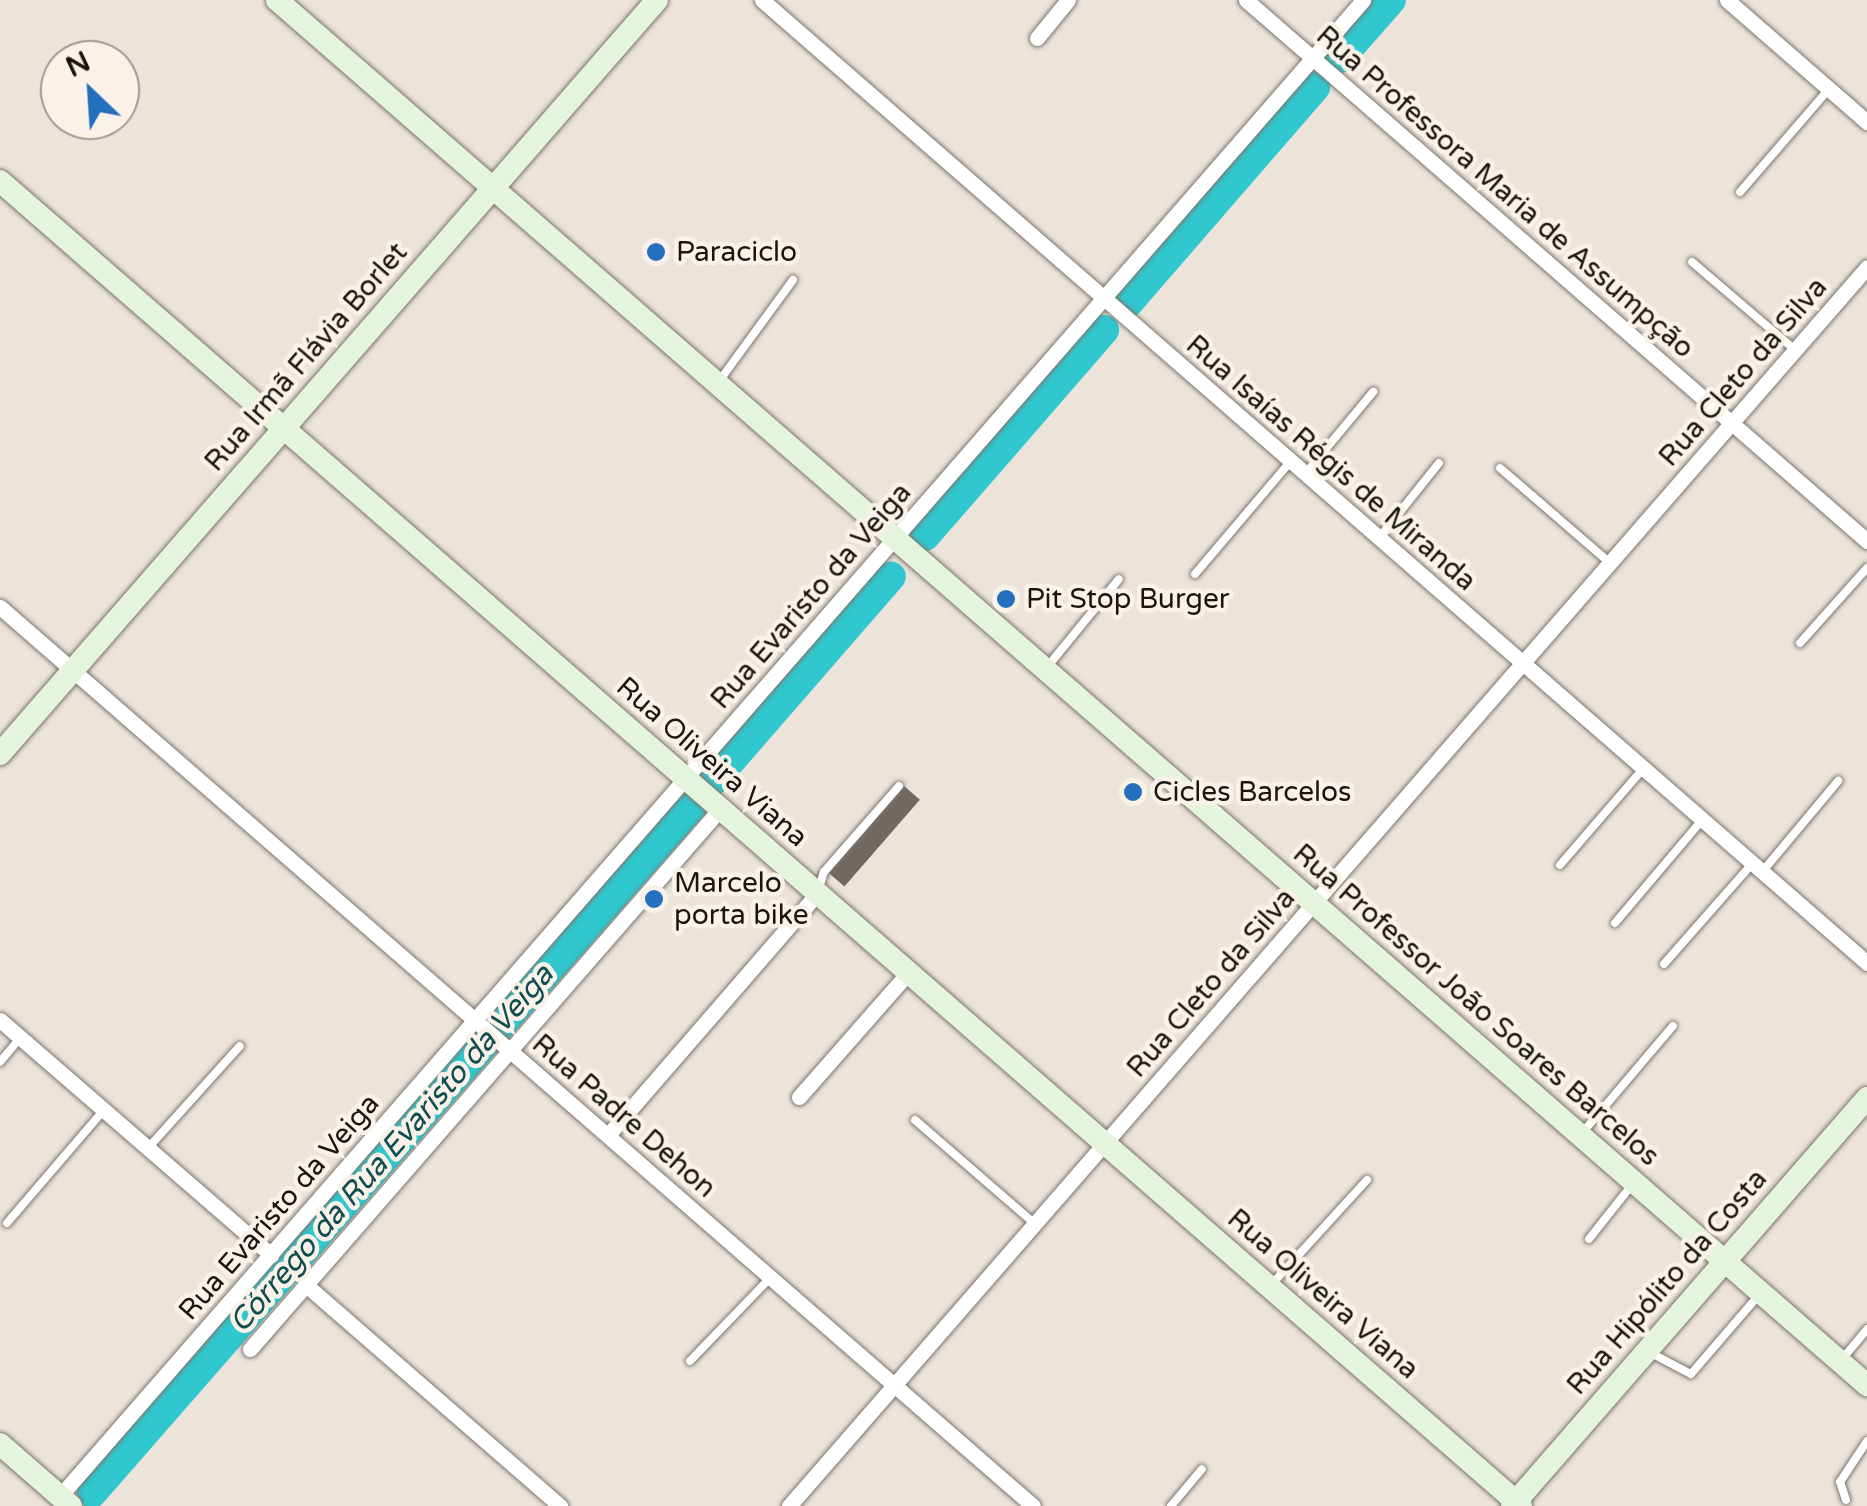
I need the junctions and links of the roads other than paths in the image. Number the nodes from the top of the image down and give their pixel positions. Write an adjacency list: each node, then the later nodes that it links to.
1 (276, 0): 13 (main road, Rua Professor João Soares Barcelos)
2 (656, 0): 13 (main road, Rua Irmã Flávia Borlet)
3 (762, 0): 18 (street, Rua Isaías Régis de Miranda)
4 (1068, 0): 8 (street)
5 (1246, 0): 9 (street, Rua Professora Maria de Assumpção)
6 (1363, 0): 9 (street, Rua Evaristo da Veiga)
7 (1727, 0): 10 (street)
8 (1037, 38)
9 (1312, 58): 18 (street, Rua Evaristo da Veiga); 22 (street, Rua Professora Maria de Assumpção)
10 (1829, 89): 11 (street); 14 (lane)
11 (1867, 122)
12 (0, 181): 23 (main road, Rua Oliveira Viana)
13 (493, 188): 20 (main road, Rua Professor João Soares Barcelos); 23 (main road, Rua Irmã Flávia Borlet)
14 (1740, 192)
15 (1692, 262): 19 (lane)
16 (1867, 267): 19 (street, Rua Cleto da Silva)
17 (793, 280): 20 (lane)
18 (1104, 298): 24 (street, Rua Isaías Régis de Miranda); 28 (street, Rua Evaristo da Veiga)
19 (1795, 350): 22 (street, Rua Cleto da Silva)
20 (717, 384): 28 (main road, Rua Professor João Soares Barcelos)
21 (1373, 392): 27 (lane)
22 (1732, 423): 30 (street, Rua Professora Maria de Assumpção); 31 (street, Rua Cleto da Silva)
23 (284, 428): 39 (main road, Rua Irmã Flávia Borlet); 42 (main road, Rua Oliveira Viana)
24 (1291, 461): 27 (street, Rua Isaías Régis de Miranda); 33 (lane)
25 (1439, 464): 29 (lane)
26 (1500, 468): 31 (lane)
27 (1306, 474): 29 (street, Rua Isaías Régis de Miranda)
28 (894, 538): 38 (main road, Rua Professor João Soares Barcelos); 42 (street, Rua Evaristo da Veiga)
29 (1379, 538): 37 (street, Rua Isaías Régis de Miranda)
30 (1867, 540)
31 (1610, 563): 37 (street, Rua Cleto da Silva)
32 (1867, 568): 36 (lane)
33 (1194, 574)
34 (1119, 578): 38 (lane)
35 (0, 607): 39 (street, Rua Padre Dehon)
36 (1800, 642)
37 (1522, 663): 41 (street, Rua Isaías Régis de Miranda); 50 (street, Rua Cleto da Silva)
38 (1045, 669): 50 (main road, Rua Professor João Soares Barcelos)
39 (73, 670): 40 (main road, Rua Irmã Flávia Borlet); 56 (street, Rua Padre Dehon)
40 (0, 754)
41 (1643, 768): 46 (street, Rua Isaías Régis de Miranda); 47 (lane)
42 (685, 778): 45 (main road, Rua Oliveira Viana); 56 (street, Rua Evaristo da Veiga)
43 (1838, 781): 48 (lane)
44 (899, 786): 49 (lane)
45 (720, 809): 49 (main road, Rua Oliveira Viana); 60 (street)
46 (1702, 820): 48 (street, Rua Isaías Régis de Miranda); 51 (lane)
47 (1560, 865)
48 (1757, 868): 52 (lane); 53 (street, Rua Isaías Régis de Miranda)
49 (817, 894): 54 (main road, Rua Oliveira Viana); 66 (street)
50 (1314, 904): 67 (main road, Rua Professor João Soares Barcelos); 68 (street, Rua Cleto da Silva)
51 (1615, 923)
52 (1664, 964)
53 (1867, 964)
54 (908, 973): 62 (street); 68 (main road, Rua Oliveira Viana)
55 (0, 1020): 58 (street)
56 (475, 1020): 60 (street, Rua Padre Dehon); 75 (street, Rua Evaristo da Veiga)
57 (1673, 1026): 67 (lane)
58 (21, 1037): 61 (lane); 64 (street)
59 (240, 1046): 69 (lane)
60 (510, 1050): 66 (street, Rua Padre Dehon); 78 (street)
61 (0, 1062)
62 (799, 1097)
63 (1867, 1098): 76 (main road, Rua Hipólito da Costa)
64 (104, 1110): 69 (street); 72 (lane)
65 (915, 1120): 73 (lane)
66 (608, 1136): 77 (street, Rua Padre Dehon)
67 (1580, 1136): 71 (main road, Rua Professor João Soares Barcelos)
68 (1104, 1144): 73 (street, Rua Cleto da Silva); 79 (main road, Rua Oliveira Viana)
69 (148, 1148): 75 (street)
70 (1367, 1180): 79 (lane)
71 (1634, 1183): 74 (lane); 76 (main road, Rua Professor João Soares Barcelos)
72 (8, 1223)
73 (1035, 1224): 86 (street, Rua Cleto da Silva)
74 (1589, 1238)
75 (271, 1254): 92 (street, Rua Evaristo da Veiga)
76 (1725, 1262): 80 (main road, Rua Professor João Soares Barcelos); 83 (main road, Rua Hipólito da Costa)
77 (771, 1277): 84 (lane); 86 (street, Rua Padre Dehon)
78 (306, 1285): 82 (street); 94 (street)
79 (1269, 1288): 93 (main road, Rua Oliveira Viana)
80 (1761, 1293): 83 (lane); 85 (main road, Rua Professor João Soares Barcelos)
81 (1867, 1330): 85 (lane)
82 (250, 1349)
83 (1648, 1350): 93 (main road, Rua Hipólito da Costa)
84 (690, 1361)
85 (1840, 1362): 87 (main road, Rua Professor João Soares Barcelos)
86 (894, 1385): 95 (street, Rua Cleto da Silva); 96 (street, Rua Padre Dehon)
87 (1867, 1385)
88 (1867, 1441): 91 (lane)
89 (0, 1444): 92 (main road)
90 (1202, 1469): 97 (lane)
91 (1846, 1500)
92 (66, 1501)
93 (1516, 1505)
94 (560, 1506)
95 (790, 1506)
96 (1033, 1506)
97 (1171, 1506)

